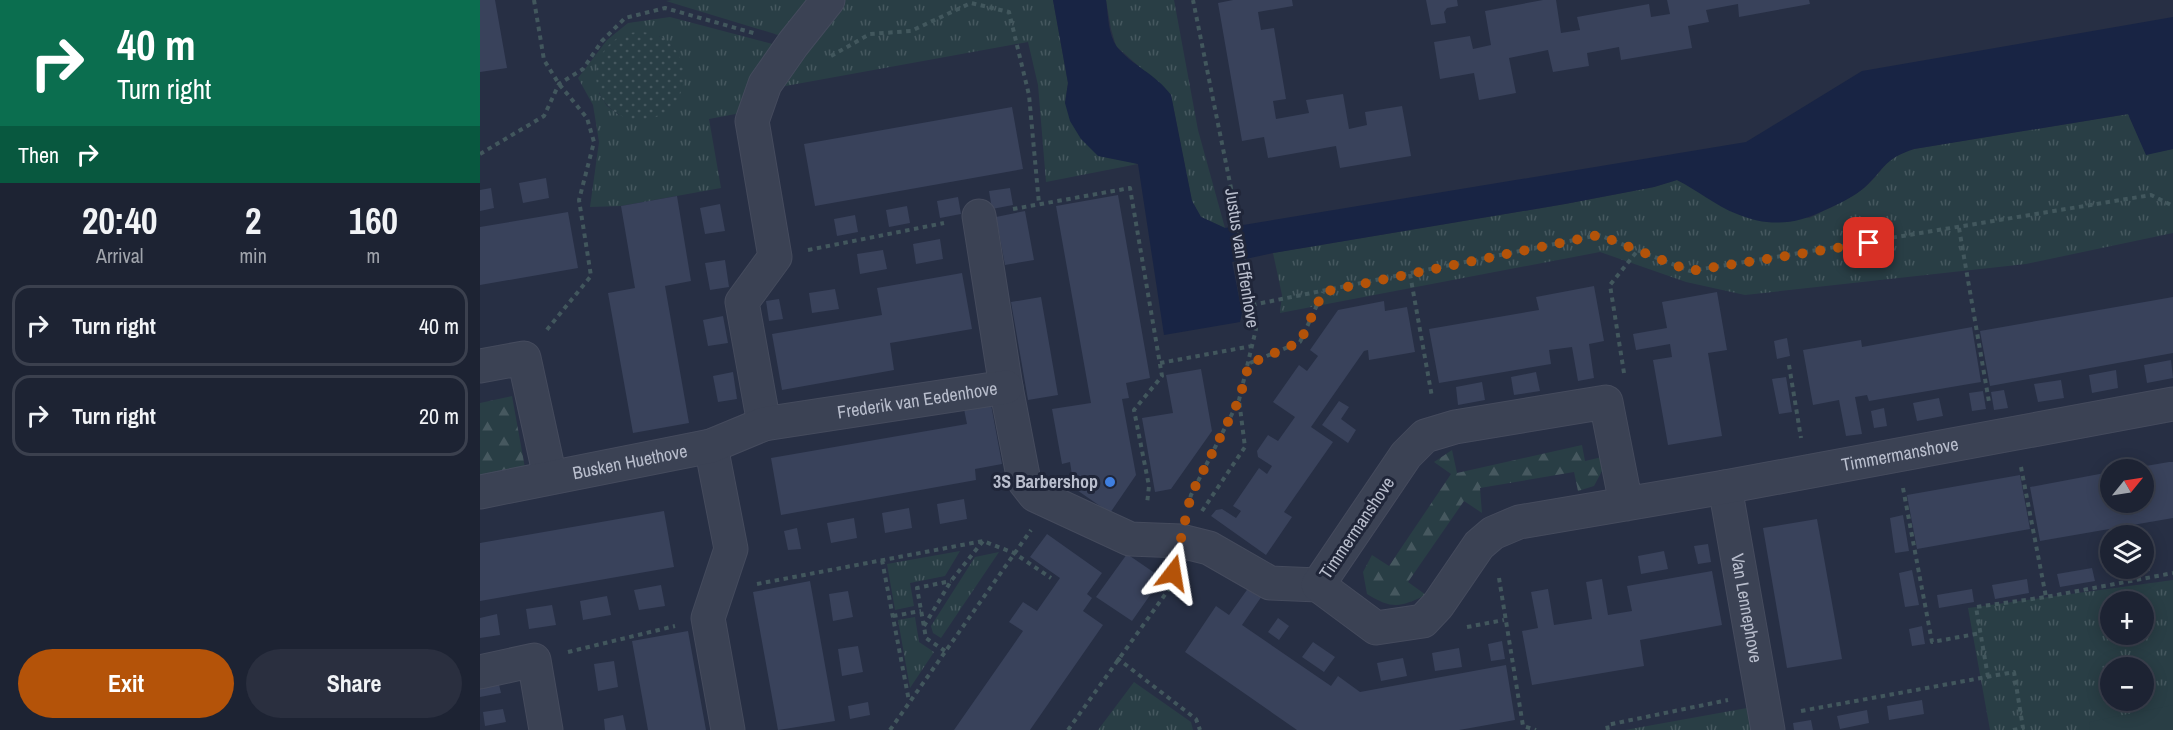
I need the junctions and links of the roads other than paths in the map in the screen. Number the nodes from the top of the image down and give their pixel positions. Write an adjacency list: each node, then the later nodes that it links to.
1 (828, 0): 6 (street)
2 (979, 216): 4 (street, Frederik van Eedenhove)
3 (480, 366): 8 (street, Busken Huethove)
4 (1006, 387): 6 (street, Frederik van Eedenhove); 12 (street)
5 (2173, 404): 9 (street, Timmermanshove)
6 (765, 424): 7 (street, Frederik van Eedenhove)
7 (711, 446): 8 (street, Busken Huethove); 16 (street)
8 (550, 477): 10 (street, Busken Huethove)
9 (1725, 487): 11 (street, Timmermanshove); 14 (street, Van Lennephove)
10 (480, 492)
11 (1626, 504): 12 (street, Timmermanshove); 12 (street, Timmermanshove)
12 (1318, 585)
13 (480, 672): 15 (street)
14 (1765, 714)
15 (546, 730)
16 (728, 730)

